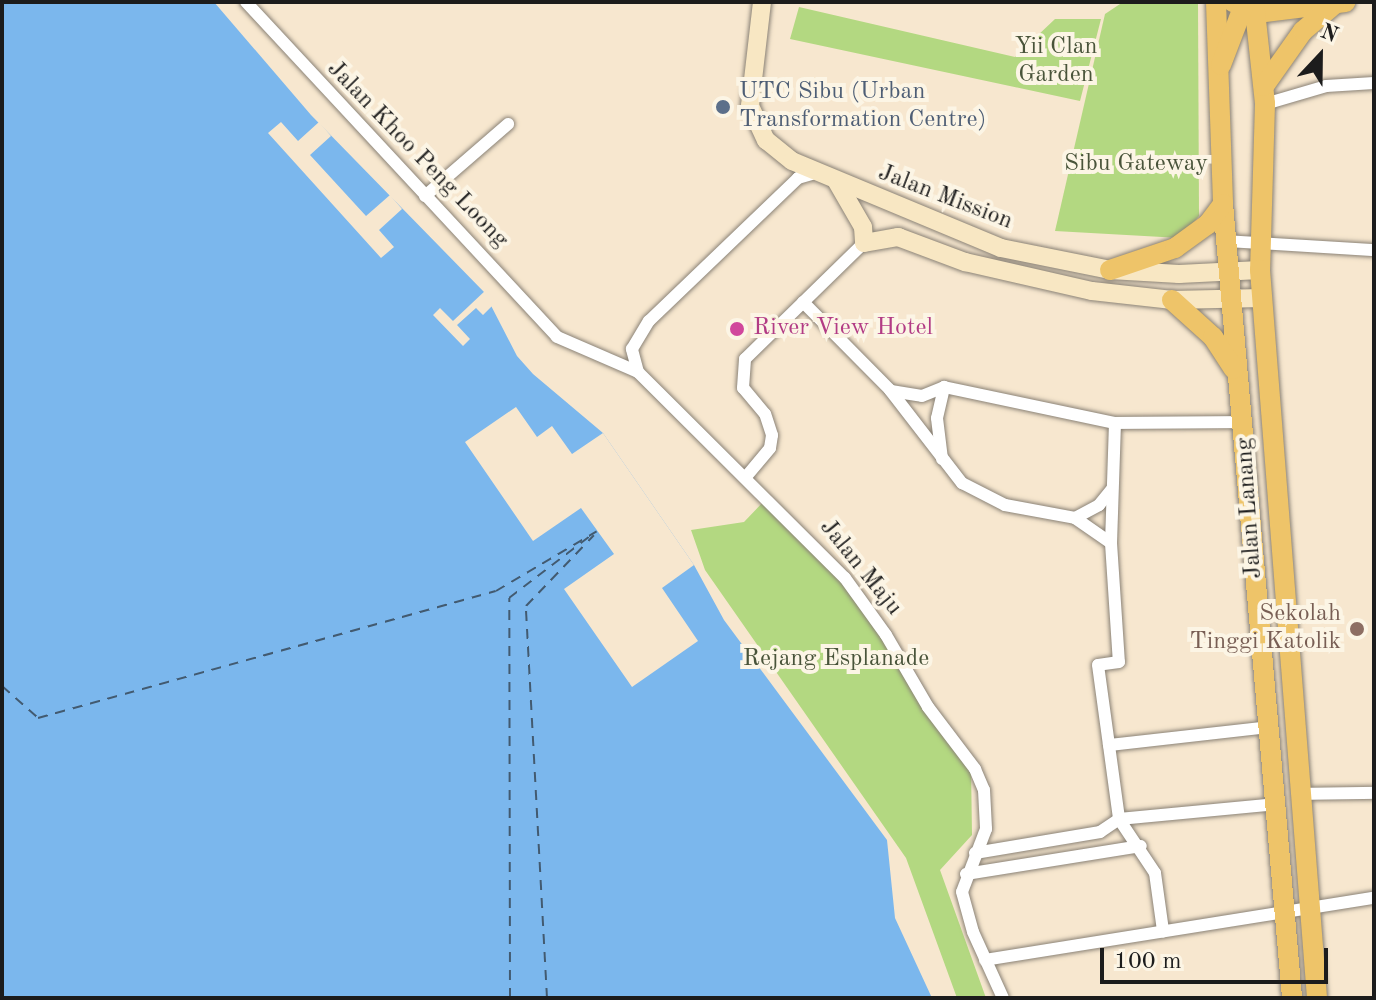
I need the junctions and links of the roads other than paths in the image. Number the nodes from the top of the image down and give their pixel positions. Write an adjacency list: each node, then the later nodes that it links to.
1 (246, 2): 12 (street, Jalan Khoo Peng Loong)
2 (762, 2): 10 (street, Jalan Mission)
3 (1216, 2): 6 (main road, Jalan Lanang)
4 (1340, 3): 5 (main road); 8 (main road)
5 (1246, 6): 6 (main road); 8 (main road, Jalan Lanang)
6 (1220, 68): 13 (main road, Jalan Lanang)
7 (1374, 83): 8 (street)
8 (1264, 95): 15 (main road, Jalan Lanang)
9 (508, 124): 12 (street)
10 (815, 173): 11 (street, Jalan Mission); 25 (street)
11 (837, 182): 16 (street); 18 (street, Jalan Mission)
12 (425, 196): 25 (street, Jalan Khoo Peng Loong)
13 (1223, 204): 14 (main road, Jalan Lanang); 18 (main road)
14 (1226, 241): 15 (street); 20 (main road, Jalan Lanang)
15 (1259, 241): 17 (street); 19 (main road, Jalan Lanang)
16 (864, 243): 23 (street, Jalan Mission); 24 (street)
17 (1374, 250)
18 (1110, 270): 20 (street, Jalan Mission)
19 (1260, 270): 20 (street, Jalan Mission); 21 (main road, Jalan Lanang)
20 (1229, 271): 22 (main road, Jalan Lanang)
21 (1262, 298): 22 (street, Jalan Mission); 39 (main road, Jalan Lanang)
22 (1231, 299): 23 (street, Jalan Mission); 26 (main road, Jalan Lanang)
23 (1172, 300): 26 (main road)
24 (803, 302): 28 (street); 32 (street)
25 (638, 372): 32 (street, Jalan Maju)
26 (1238, 376): 29 (main road, Jalan Lanang)
27 (944, 387): 28 (street); 30 (street); 31 (street)
28 (890, 390): 31 (street)
29 (1245, 422): 30 (street); 36 (main road, Jalan Lanang)
30 (1115, 423): 33 (street)
31 (944, 464): 34 (street)
32 (745, 478): 43 (street, Jalan Maju)
33 (1112, 489): 34 (street); 35 (street)
34 (1075, 518): 35 (street)
35 (1111, 543): 37 (street)
36 (1269, 727): 37 (street); 40 (main road, Jalan Lanang)
37 (1109, 745): 41 (street)
38 (1374, 793): 39 (street)
39 (1299, 794): 46 (main road, Jalan Lanang)
40 (1277, 804): 41 (street); 47 (main road, Jalan Lanang)
41 (1119, 819): 42 (street); 43 (street)
42 (1141, 846): 44 (street); 48 (street)
43 (975, 853): 44 (street, Jalan Maju)
44 (966, 874): 49 (street, Jalan Maju)
45 (1374, 898): 46 (street)
46 (1309, 907): 47 (street); 52 (main road, Jalan Lanang)
47 (1285, 911): 48 (street); 51 (main road, Jalan Lanang)
48 (1163, 931): 49 (street)
49 (985, 960): 50 (street, Jalan Maju)
50 (1003, 998)
51 (1292, 998)
52 (1317, 998)

